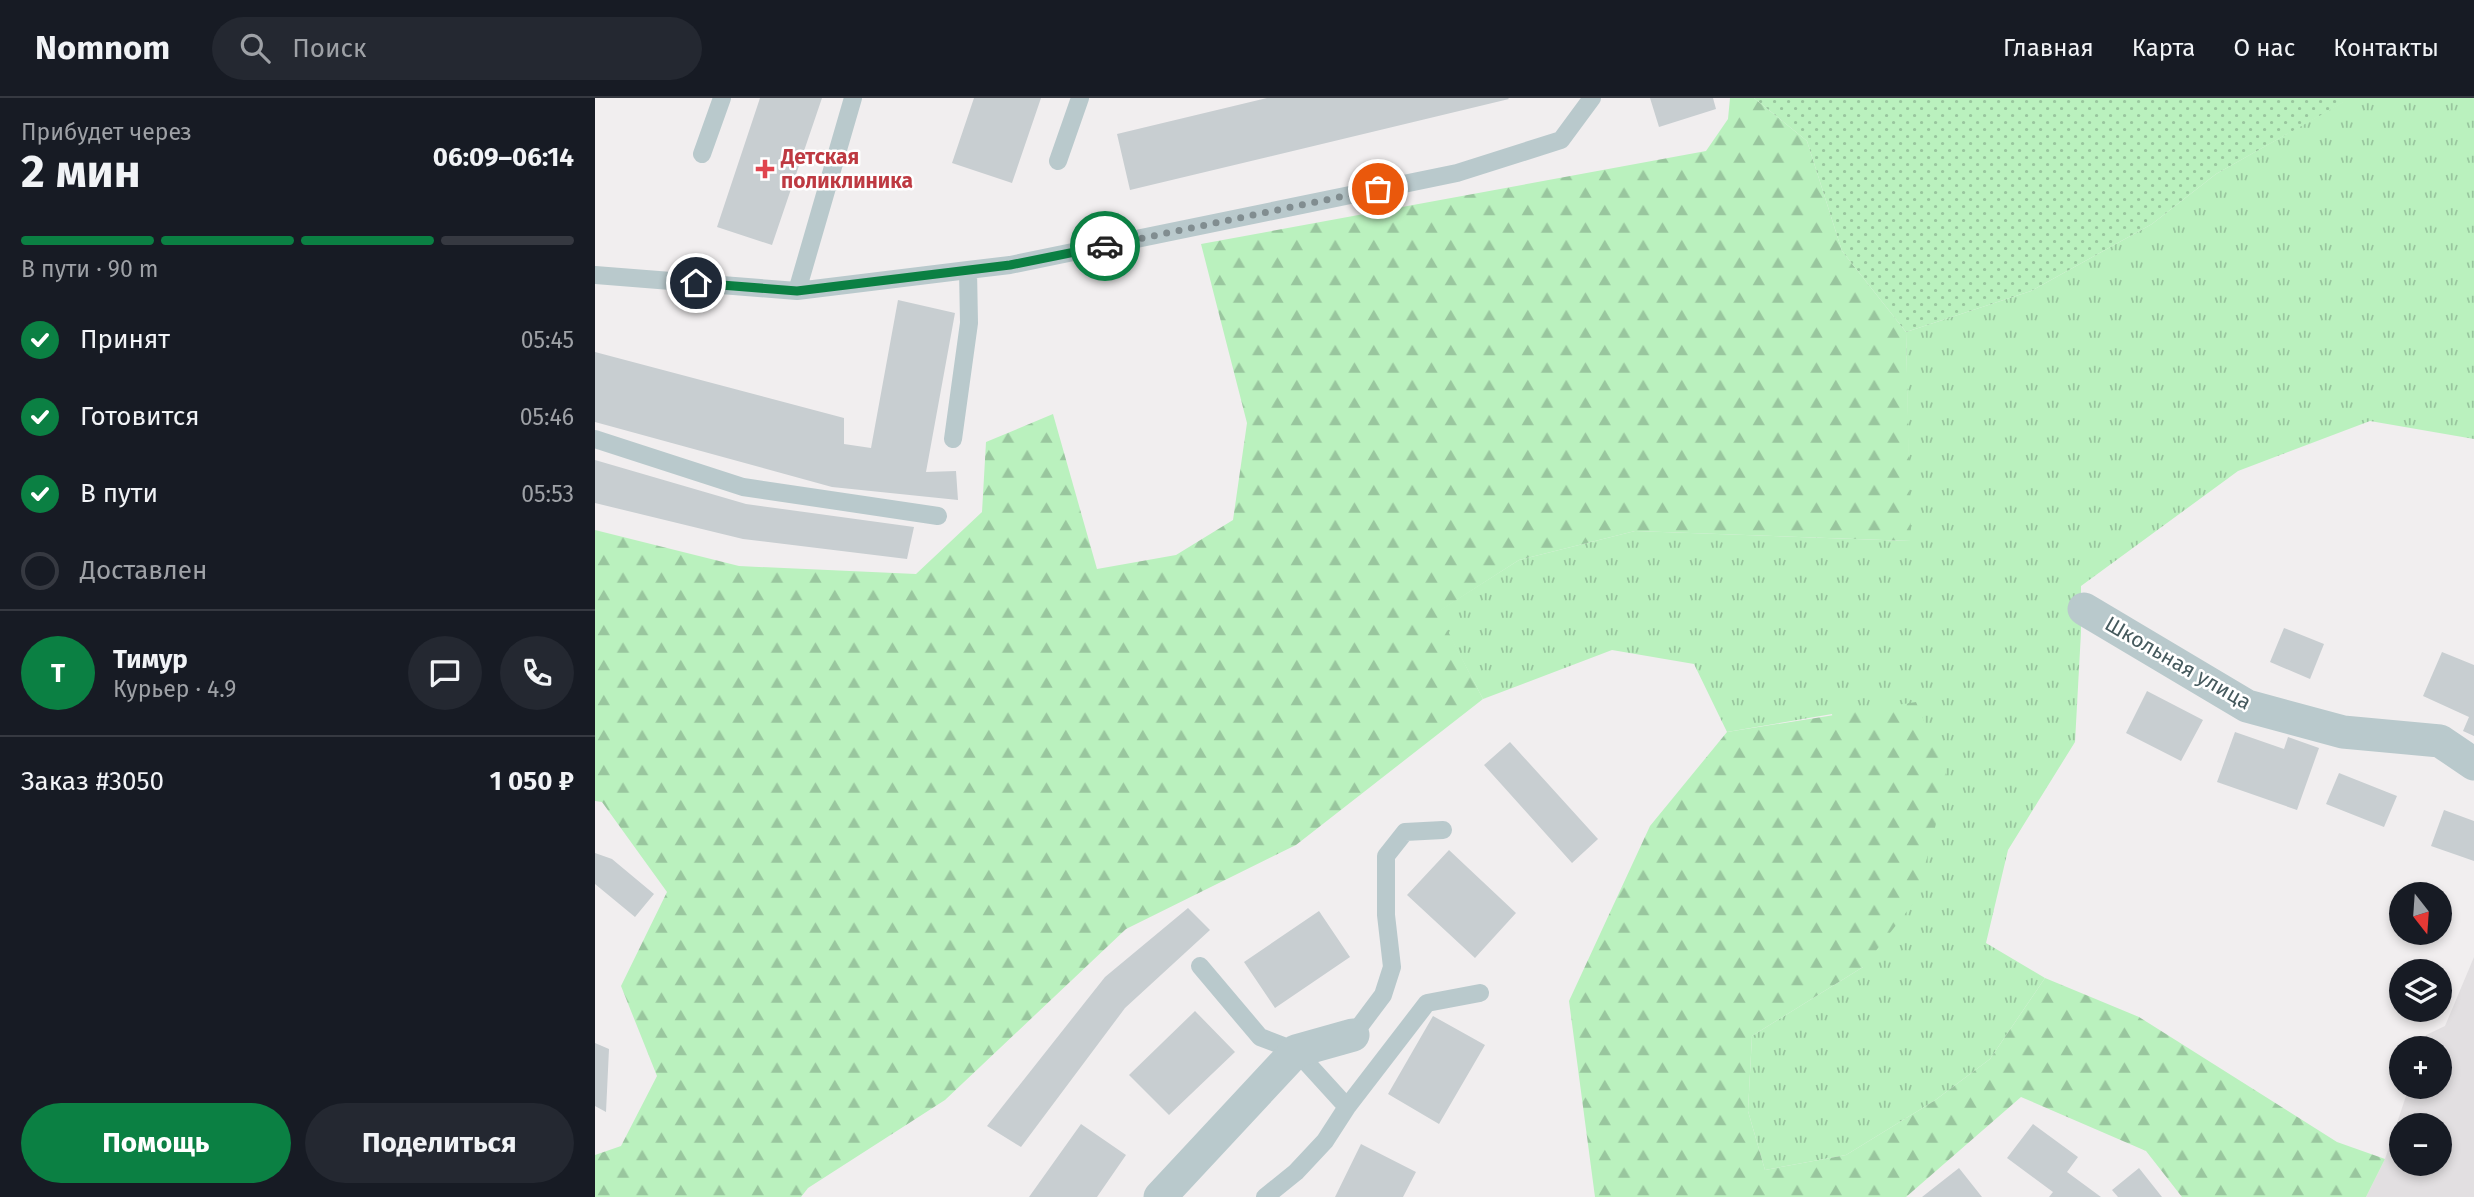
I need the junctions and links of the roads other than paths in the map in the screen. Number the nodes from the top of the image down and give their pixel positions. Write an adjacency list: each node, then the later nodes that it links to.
1 (722, 98): 5 (lane)
2 (853, 98): 9 (lane)
3 (1080, 98): 6 (lane)
4 (1592, 98): 7 (lane)
5 (702, 154)
6 (1058, 162)
7 (968, 270): 9 (lane); 11 (lane)
8 (595, 275): 9 (lane)
9 (797, 291)
10 (595, 439): 12 (lane)
11 (953, 439)
12 (938, 516)
13 (2084, 609): 14 (street, Школьная улица)
14 (2474, 764)
15 (1443, 830): 18 (lane)
16 (1200, 966): 19 (lane)
17 (1480, 993): 20 (lane)
18 (1353, 1035): 19 (street)
19 (1296, 1051): 20 (lane); 21 (street)
20 (1347, 1107): 22 (lane)
21 (1160, 1197)
22 (1265, 1197)

